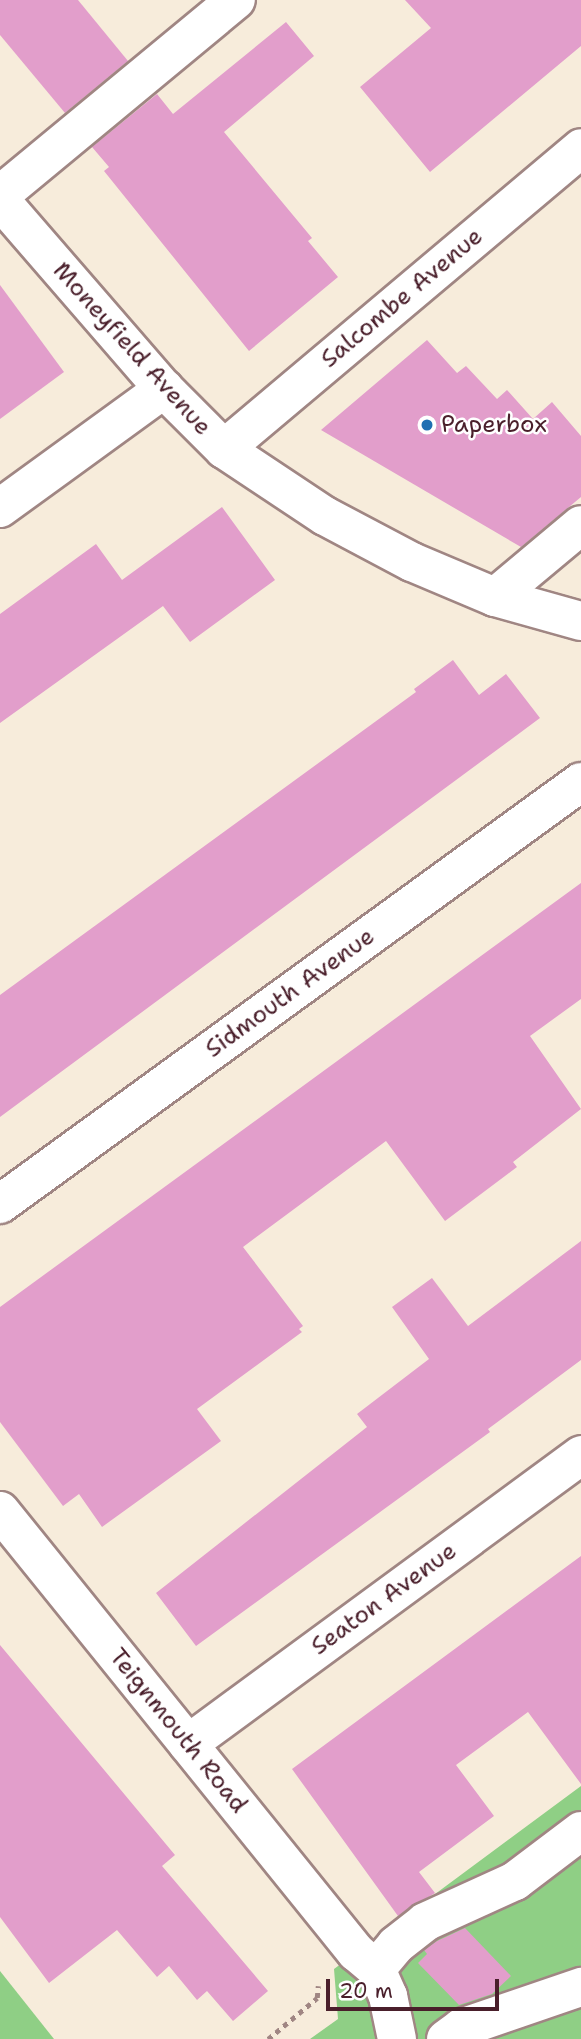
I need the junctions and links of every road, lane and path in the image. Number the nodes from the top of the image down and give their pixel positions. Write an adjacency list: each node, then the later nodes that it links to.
1 (236, 0): 3 (street)
2 (581, 148): 5 (street, Salcombe Avenue)
3 (0, 197): 4 (street, Moneyfield Avenue)
4 (164, 389): 5 (street, Moneyfield Avenue); 6 (street)
5 (223, 449): 8 (street, Moneyfield Avenue)
6 (0, 508)
7 (581, 525): 8 (street)
8 (495, 597): 9 (street, Moneyfield Avenue)
9 (581, 621)
10 (581, 782): 11 (street, Sidmouth Avenue)
11 (0, 1204)
12 (581, 1455): 14 (street, Seaton Avenue)
13 (0, 1511): 14 (street, Teignmouth Road)
14 (188, 1744): 16 (street, Teignmouth Road)
15 (581, 1831): 16 (street)
16 (366, 1960): 20 (street, Teignmouth Road)
17 (320, 1973): 19 (path)
18 (581, 1987): 21 (street)
19 (268, 2039)
20 (397, 2039)
21 (446, 2039)

